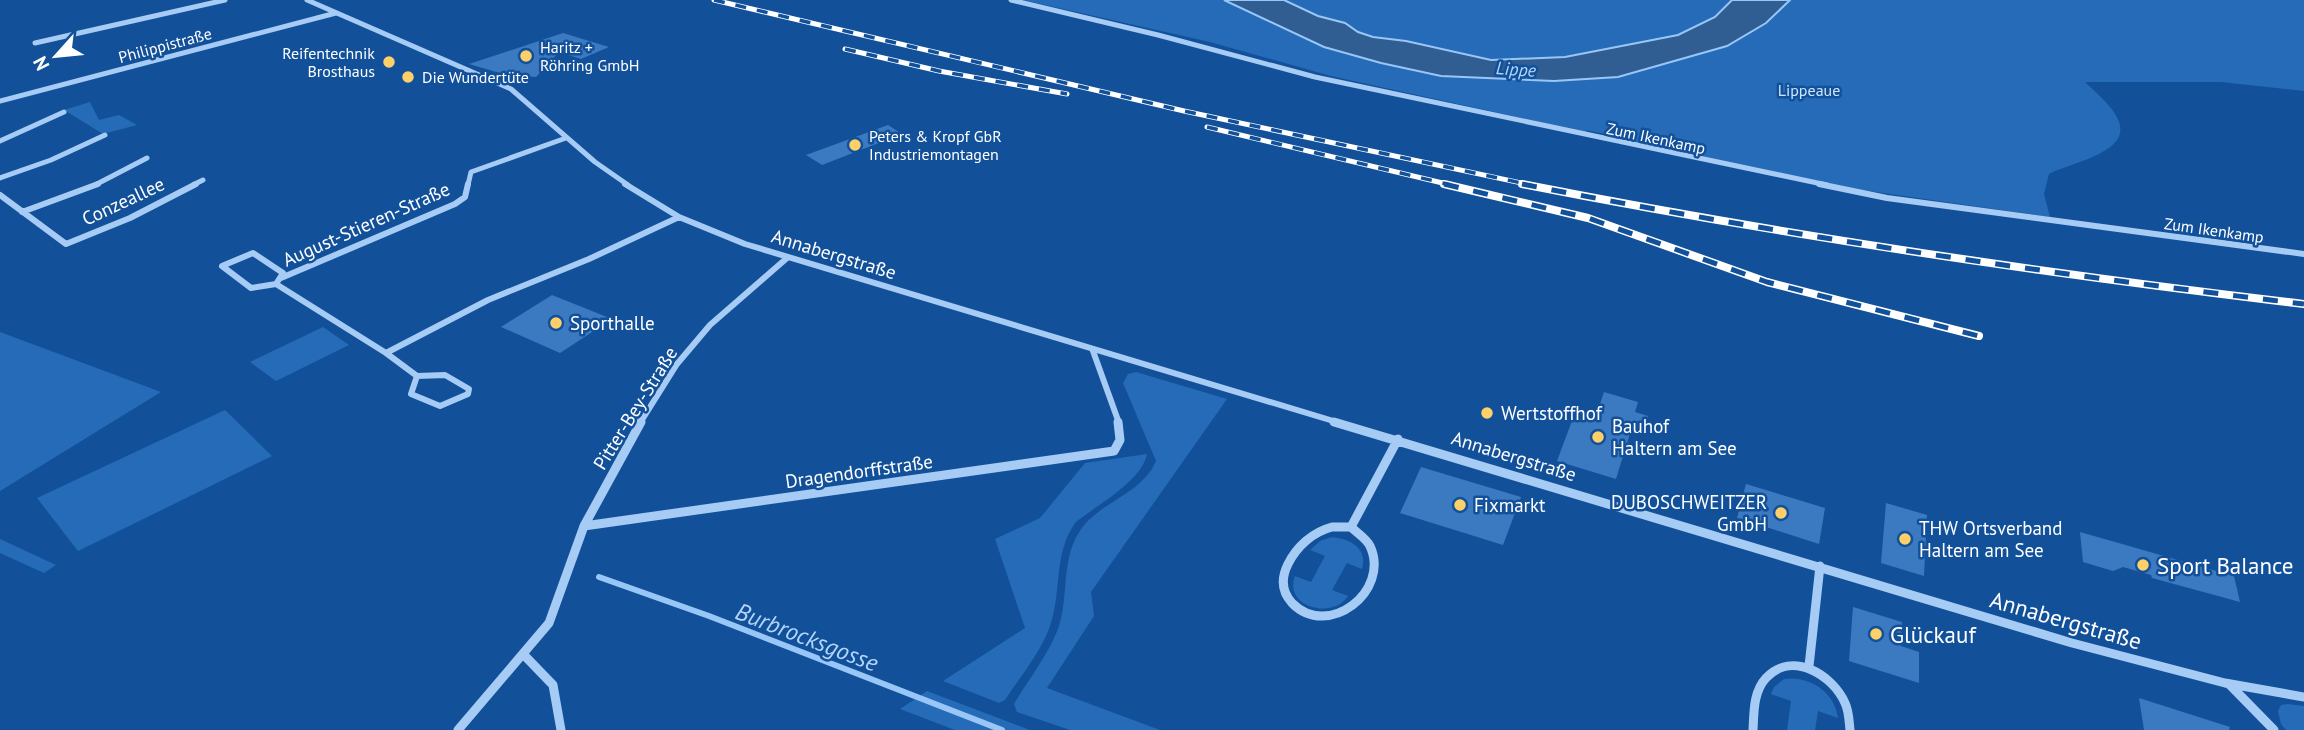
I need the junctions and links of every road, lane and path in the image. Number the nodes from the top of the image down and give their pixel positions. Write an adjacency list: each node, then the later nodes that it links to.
1 (225, 0): 5 (street)
2 (307, 0): 4 (street, Annabergstraße)
3 (1011, 0): 17 (street, Zum Ikenkamp)
4 (337, 13): 6 (street, Philippistraße); 9 (street, Annabergstraße)
5 (35, 43)
6 (0, 101)
7 (64, 112): 10 (street)
8 (105, 135): 12 (street)
9 (566, 138): 16 (street, Annabergstraße); 19 (street, August-Stieren-Straße)
10 (0, 141)
11 (147, 158): 15 (street, Conzeallee)
12 (0, 178)
13 (203, 180): 15 (street, Conzeallee)
14 (0, 195): 15 (street, Conzeallee)
15 (22, 212)
16 (679, 217): 18 (street, Annabergstraße); 21 (street)
17 (2304, 254)
18 (787, 258): 20 (street, Annabergstraße); 24 (street, Pitter-Bey-Straße)
19 (278, 282): 19 (street, August-Stieren-Straße); 21 (street, August-Stieren-Straße)
20 (1094, 351): 23 (street, Annabergstraße); 24 (street, Dragendorffstraße)
21 (386, 353): 22 (street, August-Stieren-Straße)
22 (417, 376): 22 (street)
23 (1398, 439): 25 (street); 26 (street, Annabergstraße)
24 (584, 526): 27 (street, Pitter-Bey-Straße)
25 (1351, 527): 25 (street)
26 (1820, 566): 28 (street); 29 (street, Annabergstraße)
27 (524, 655): 31 (street, Pitter-Bey-Straße); 32 (street)
28 (1809, 666): 33 (street); 34 (street)
29 (2228, 684): 30 (street, Annabergstraße); 35 (street)
30 (2304, 697)
31 (458, 730)
32 (562, 730)
33 (1753, 730)
34 (1850, 730)
35 (2274, 730)

